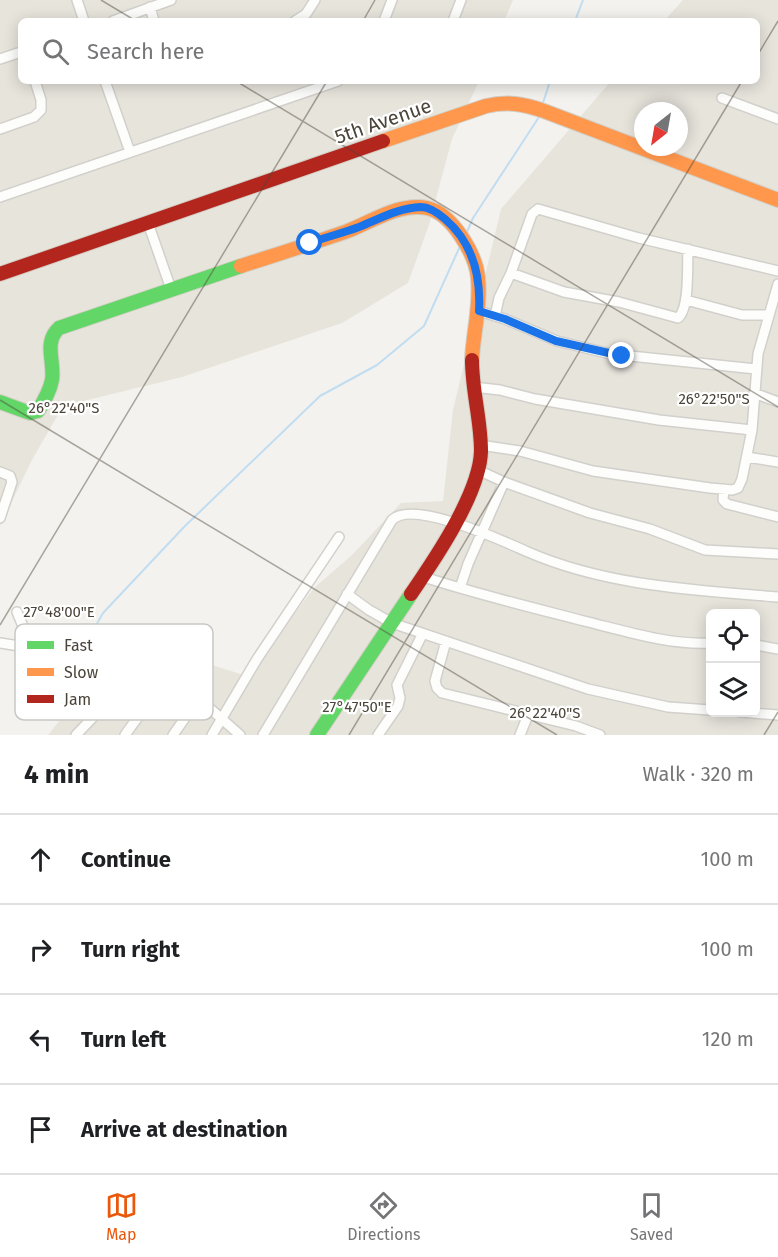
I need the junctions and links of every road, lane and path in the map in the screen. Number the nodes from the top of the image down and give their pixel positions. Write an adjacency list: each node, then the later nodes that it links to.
1 (77, 0): 7 (street)
2 (171, 0): 6 (street)
3 (315, 0): 10 (street)
4 (392, 0): 11 (street)
5 (461, 0): 12 (street)
6 (150, 7): 8 (street); 9 (street)
7 (83, 18)
8 (121, 18)
9 (153, 18)
10 (300, 18)
11 (385, 18)
12 (454, 18)
13 (18, 53): 14 (street)
14 (0, 59)
15 (36, 84): 20 (street)
16 (106, 84): 21 (street)
17 (329, 84): 21 (street)
18 (722, 98): 19 (street)
19 (778, 119)
20 (0, 129)
21 (130, 152): 22 (street)
22 (0, 197)
23 (778, 200): 24 (street, 5th Avenue)
24 (148, 223): 28 (street, 5th Avenue); 30 (street)
25 (688, 249): 26 (street); 27 (street); 31 (street)
26 (778, 271)
27 (511, 273): 31 (street); 34 (street)
28 (0, 274)
29 (778, 284): 33 (street)
30 (171, 289): 32 (street); 38 (street)
31 (686, 300): 33 (street)
32 (479, 311): 34 (street); 36 (street)
33 (768, 315): 35 (street)
34 (495, 316): 35 (street)
35 (756, 369): 37 (street)
36 (473, 387): 40 (street); 41 (street)
37 (754, 393): 39 (street); 40 (street)
38 (0, 402)
39 (778, 402)
40 (752, 430): 42 (street)
41 (480, 445): 44 (street); 47 (street)
42 (747, 457): 43 (street); 47 (street)
43 (778, 462)
44 (478, 470): 46 (street); 50 (street)
45 (0, 472): 49 (street)
46 (504, 482): 51 (street); 53 (street)
47 (724, 489): 48 (street)
48 (778, 517)
49 (0, 518)
50 (456, 523): 51 (street); 54 (street); 56 (street)
51 (482, 533): 55 (street); 57 (street)
52 (339, 537): 73 (street)
53 (778, 554)
54 (424, 577): 55 (street); 59 (street)
55 (460, 588): 64 (street)
56 (347, 594): 59 (street); 83 (street)
57 (778, 597)
58 (17, 612): 60 (street)
59 (392, 623): 61 (street); 84 (street)
60 (22, 624)
61 (422, 635): 62 (street); 85 (street)
62 (446, 641): 68 (street); 71 (street)
63 (0, 643): 65 (street)
64 (706, 643)
65 (15, 645)
66 (760, 646): 67 (street)
67 (778, 649)
68 (706, 710)
69 (213, 711): 73 (street)
70 (760, 714): 72 (street)
71 (528, 715): 77 (street); 86 (street)
72 (778, 715)
73 (222, 719): 81 (street); 82 (street)
74 (90, 720): 78 (street)
75 (136, 720): 79 (street)
76 (184, 720): 80 (street)
77 (580, 731): 87 (street)
78 (76, 735)
79 (125, 735)
80 (173, 735)
81 (212, 735)
82 (240, 735)
83 (263, 735)
84 (317, 735)
85 (378, 735)
86 (520, 735)
87 (600, 735)

